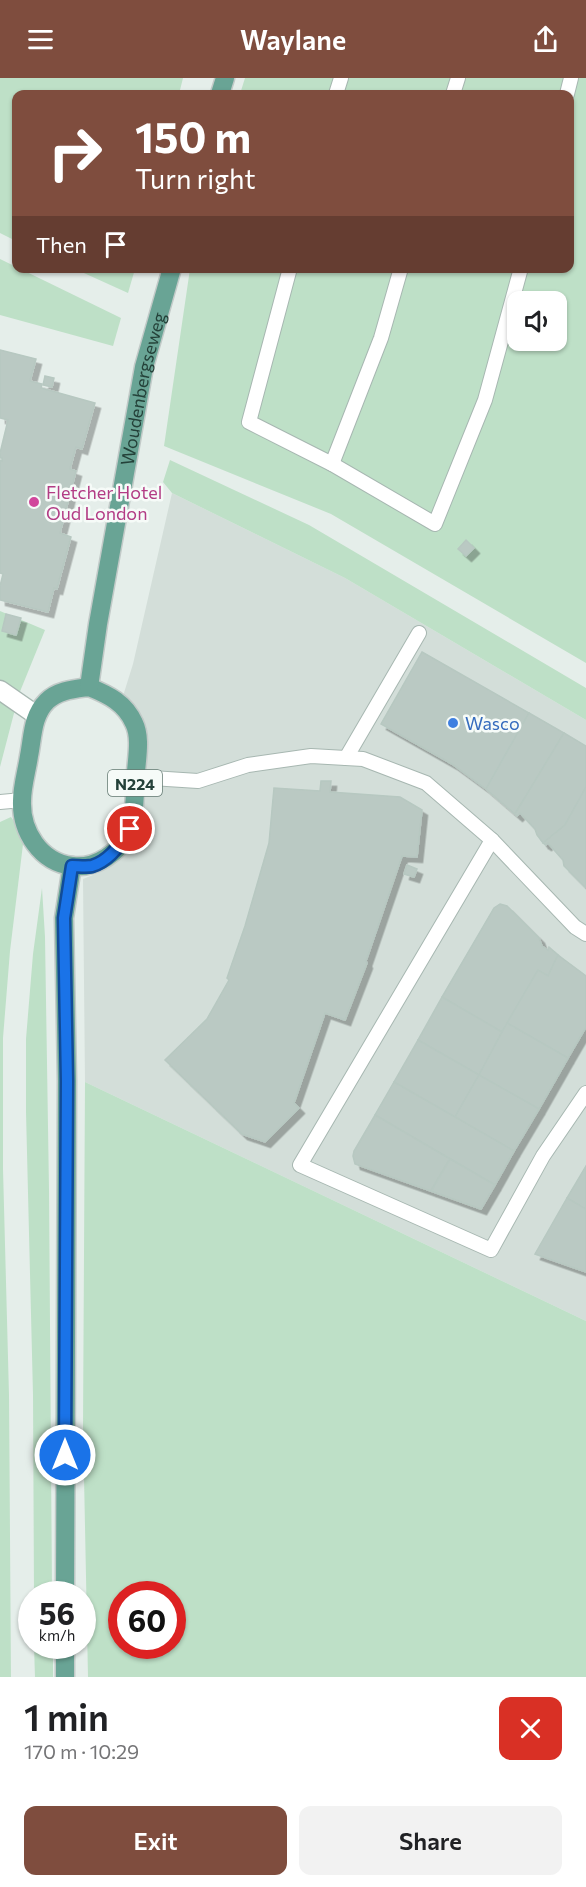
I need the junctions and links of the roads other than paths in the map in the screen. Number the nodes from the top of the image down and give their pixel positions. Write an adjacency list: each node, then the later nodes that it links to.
1 (171, 273): 7 (main road, Woudenbergseweg)
2 (289, 273): 5 (lane)
3 (400, 273): 5 (lane)
4 (519, 273): 5 (lane)
5 (332, 464)
6 (419, 633): 10 (lane)
7 (89, 687): 9 (main road); 11 (main road, N224)
8 (0, 690): 9 (street)
9 (36, 715): 12 (main road)
10 (346, 758): 11 (lane); 14 (lane)
11 (136, 777): 15 (main road, N224)
12 (22, 800): 13 (lane); 15 (main road)
13 (0, 802)
14 (492, 840): 16 (lane); 17 (lane)
15 (72, 866): 18 (main road)
16 (586, 934)
17 (586, 1093)
18 (65, 1581)
19 (65, 1659): 20 (main road)
20 (65, 1677)

